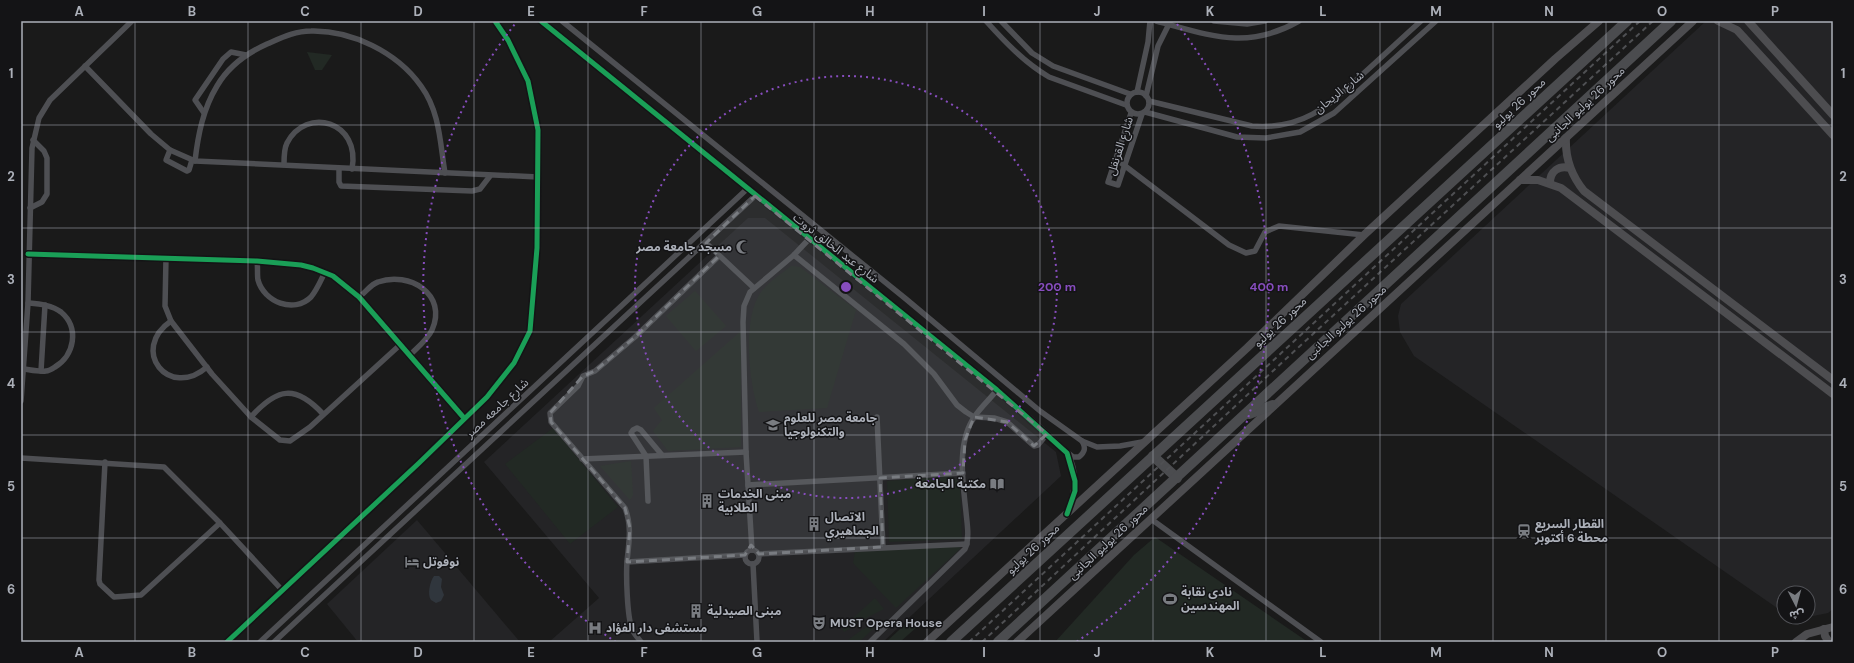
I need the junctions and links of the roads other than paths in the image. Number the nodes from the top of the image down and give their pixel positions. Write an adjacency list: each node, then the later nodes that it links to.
1 (132, 21): 25 (street)
2 (494, 21): 49 (street)
3 (540, 21): 52 (street, شارع عبد الخالق ثروت)
4 (562, 21): 86 (street, شارع عبد الخالق ثروت)
5 (986, 21): 23 (street)
6 (1001, 21): 22 (street)
7 (1150, 21): 26 (street)
8 (1156, 21): 21 (street)
9 (1214, 21): 10 (street)
10 (1264, 21)
11 (1299, 21): 21 (street)
12 (1421, 21): 34 (street, شارع الريحان)
13 (1436, 21): 36 (street, شارع الريحان)
14 (1599, 21): 55 (main road)
15 (1627, 21): 92 (highway, محور 26 يوليو)
16 (1671, 21): 81 (highway)
17 (1693, 21): 37 (main road, محور 26 يوليو الجانبى)
18 (1718, 21): 20 (main road)
19 (1748, 21): 33 (main road)
20 (1726, 22): 35 (main road)
21 (1170, 23): 28 (street)
22 (1014, 35): 23 (street); 27 (street)
23 (1006, 43): 29 (street)
24 (246, 55): 30 (street); 30 (street); 47 (street)
25 (85, 66): 38 (street); 39 (street)
26 (1137, 92): 27 (street); 28 (street)
27 (1130, 94): 29 (street)
28 (1148, 98): 32 (street); 34 (street, شارع الريحان)
29 (1126, 105): 31 (street)
30 (204, 113): 41 (street)
31 (1132, 113): 32 (street); 40 (street, شارع القرنفل)
32 (1143, 113): 36 (street, شارع الريحان); 43 (street, شارع القرنفل)
33 (1833, 115)
34 (1279, 126): 36 (street)
35 (1833, 135)
36 (1280, 136)
37 (1566, 138): 44 (main road); 50 (main road, محور 26 يوليو الجانبى)
38 (33, 140): 54 (street); 54 (street)
39 (170, 150): 41 (street); 41 (street)
40 (1116, 159): 43 (street); 43 (street, شارع القرنفل)
41 (193, 160): 42 (street)
42 (284, 164): 45 (street); 46 (street)
43 (1125, 166): 55 (street)
44 (1570, 168): 51 (main road); 74 (main road)
45 (339, 169): 46 (street); 48 (street)
46 (352, 169): 47 (street)
47 (445, 173): 48 (street)
48 (490, 176): 49 (street)
49 (538, 178): 84 (street)
50 (1520, 180): 51 (main road); 78 (main road, محور 26 يوليو الجانبى)
51 (1550, 183): 76 (main road)
52 (747, 189): 53 (street, شارع عبد الخالق ثروت); 115 (street, شارع جامعه مصر)
53 (755, 196): 56 (street, شارع عبد الخالق ثروت); 57 (street, شارع جامعه مصر)
54 (30, 208): 58 (street)
55 (1364, 235): 87 (main road)
56 (809, 240): 59 (street); 75 (street, شارع عبد الخالق ثروت)
57 (706, 243): 60 (street); 116 (street, شارع جامعه مصر)
58 (28, 254): 61 (street); 66 (street)
59 (794, 255): 64 (street); 83 (street)
60 (719, 256): 64 (street); 94 (street)
61 (166, 258): 62 (street); 68 (street)
62 (257, 261): 63 (street); 63 (street)
63 (325, 272): 65 (street)
64 (754, 288): 88 (street)
65 (359, 297): 69 (street); 70 (street)
66 (28, 303): 67 (street); 72 (street)
67 (45, 305): 73 (street); 73 (street)
68 (171, 321): 71 (street); 71 (street)
69 (401, 344): 70 (street); 79 (street)
70 (410, 355): 84 (street)
71 (207, 367): 80 (street)
72 (24, 369): 73 (street); 77 (street)
73 (41, 371)
74 (1833, 380)
75 (997, 390): 83 (street); 85 (street, شارع عبد الخالق ثروت)
76 (1833, 394)
77 (21, 401)
78 (1273, 405): 81 (highway); 102 (main road, محور 26 يوليو الجانبى)
79 (323, 414): 80 (street); 80 (street)
80 (251, 416)
81 (1244, 416): 98 (highway)
82 (876, 417): 97 (street)
83 (974, 417): 85 (street); 96 (street)
84 (464, 418): 111 (street)
85 (1047, 434): 89 (street, شارع عبد الخالق ثروت)
86 (1082, 441): 87 (street, شارع عبد الخالق ثروت); 89 (street)
87 (1145, 442): 101 (main road)
88 (746, 452): 90 (street); 99 (street)
89 (1067, 453): 101 (street)
90 (662, 455): 91 (street); 91 (street)
91 (646, 456): 94 (street); 100 (street)
92 (1153, 456): 98 (highway); 121 (highway, محور 26 يوليو)
93 (21, 458): 95 (street)
94 (582, 459): 109 (street)
95 (105, 462): 103 (street); 103 (street)
96 (963, 473): 97 (street); 104 (street)
97 (880, 478): 99 (street); 105 (street)
98 (1177, 478): 122 (highway)
99 (748, 485): 106 (street)
100 (648, 501)
101 (1067, 514): 120 (main road)
102 (1151, 519): 123 (main road, محور 26 يوليو الجانبى); 124 (street)
103 (220, 524): 111 (street)
104 (967, 544): 105 (street); 119 (street)
105 (883, 547): 107 (street)
106 (752, 550): 107 (street); 108 (street)
107 (759, 554): 110 (street)
108 (746, 555): 109 (street); 110 (street)
109 (627, 562): 117 (street)
110 (753, 564): 118 (street)
111 (282, 590): 114 (street)
112 (1833, 627): 113 (main road)
113 (1824, 629): 125 (main road); 126 (main road)
114 (227, 642)
115 (260, 642)
116 (274, 642)
117 (641, 642)
118 (757, 642)
119 (870, 642)
120 (927, 642)
121 (951, 642)
122 (998, 642)
123 (1017, 642)
124 (1321, 642)
125 (1796, 642)
126 (1829, 642)

